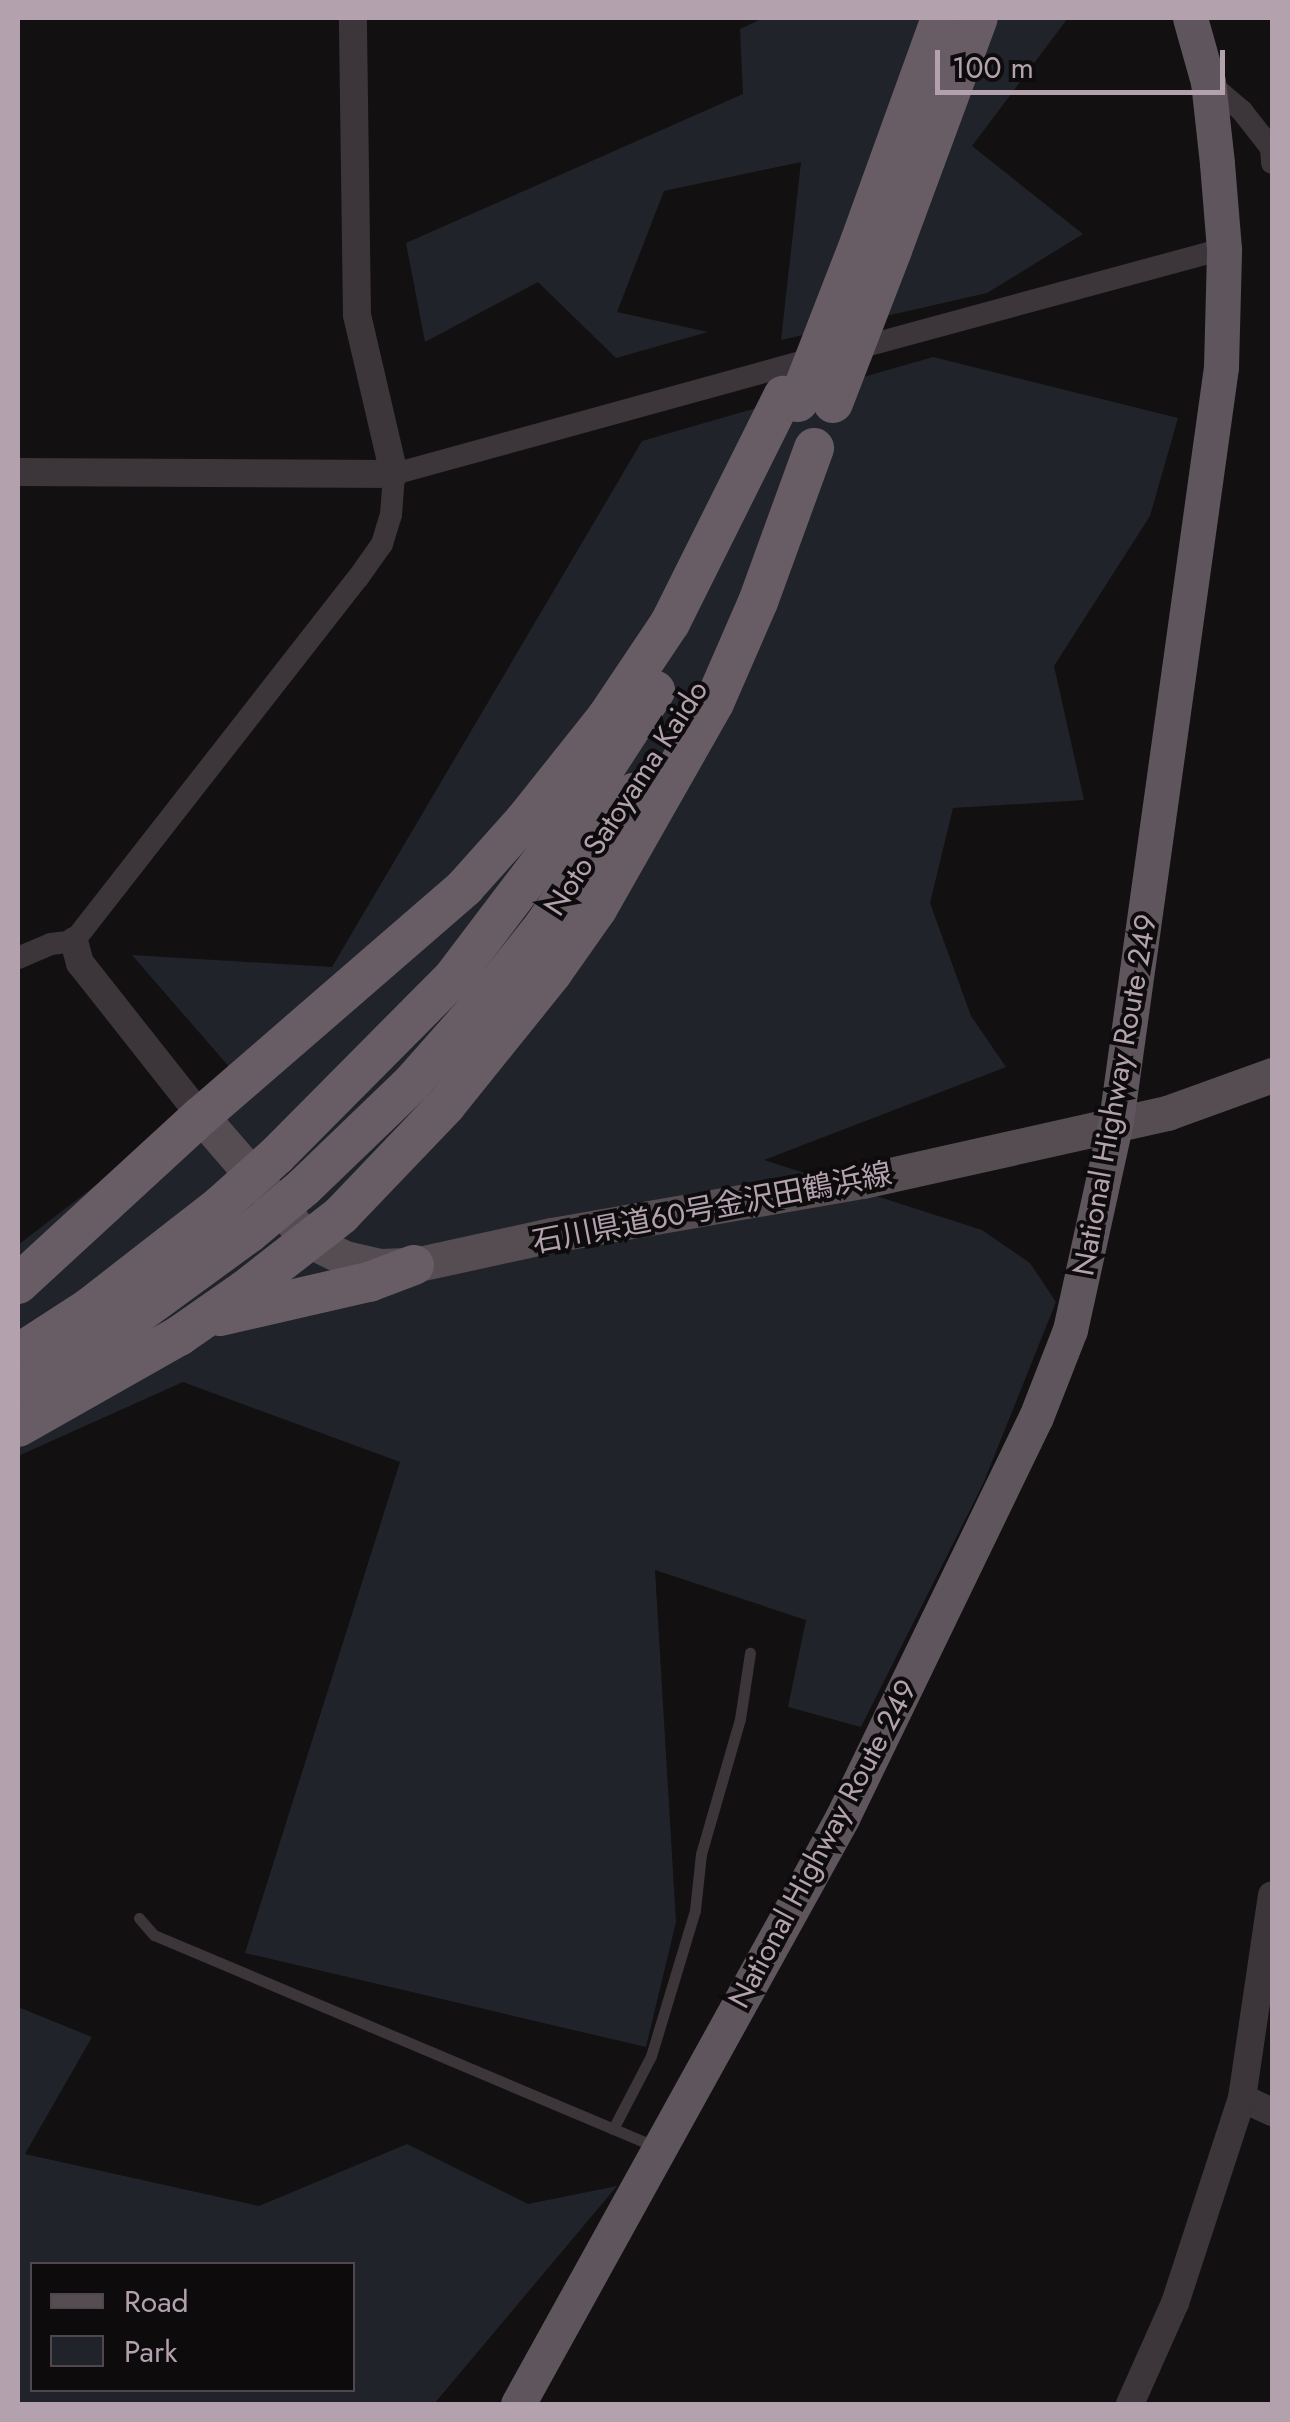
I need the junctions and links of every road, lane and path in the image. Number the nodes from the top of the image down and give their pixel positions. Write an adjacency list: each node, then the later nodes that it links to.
1 (353, 18): 12 (street)
2 (941, 18): 7 (highway, Noto Satoyama Kaido)
3 (978, 18): 7 (highway, Noto Satoyama Kaido)
4 (1190, 18): 5 (highway, National Highway Route 249)
5 (1208, 82): 6 (street); 8 (highway, National Highway Route 249)
6 (1272, 163)
7 (876, 246): 9 (highway, Noto Satoyama Kaido, bridge); 9 (highway, Noto Satoyama Kaido, bridge)
8 (1224, 249): 12 (street); 17 (highway, National Highway Route 249)
9 (804, 400): 10 (highway, Noto Satoyama Kaido); 16 (highway); 22 (highway, Noto Satoyama Kaido, bridge)
10 (814, 448): 18 (highway); 23 (highway, Noto Satoyama Kaido, bridge)
11 (18, 472): 12 (street)
12 (394, 474): 13 (street)
13 (74, 941): 14 (street); 16 (street)
14 (18, 958)
15 (1272, 1075): 17 (main road, 石川県道60号金沢田鶴浜線)
16 (200, 1116): 18 (main road); 20 (highway)
17 (1116, 1121): 19 (main road, 石川県道60号金沢田鶴浜線); 31 (highway, National Highway Route 249)
18 (308, 1240): 19 (main road, 石川県道60号金沢田鶴浜線); 21 (highway)
19 (414, 1264): 21 (highway)
20 (18, 1284)
21 (190, 1328): 24 (highway)
22 (18, 1354)
23 (18, 1391)
24 (18, 1427)
25 (750, 1653): 30 (lane)
26 (1272, 1895): 28 (street)
27 (139, 1918): 30 (lane)
28 (1242, 2098): 29 (street); 33 (street)
29 (1272, 2112)
30 (613, 2129): 31 (lane)
31 (658, 2148): 32 (highway, National Highway Route 249)
32 (518, 2404)
33 (1130, 2404)

